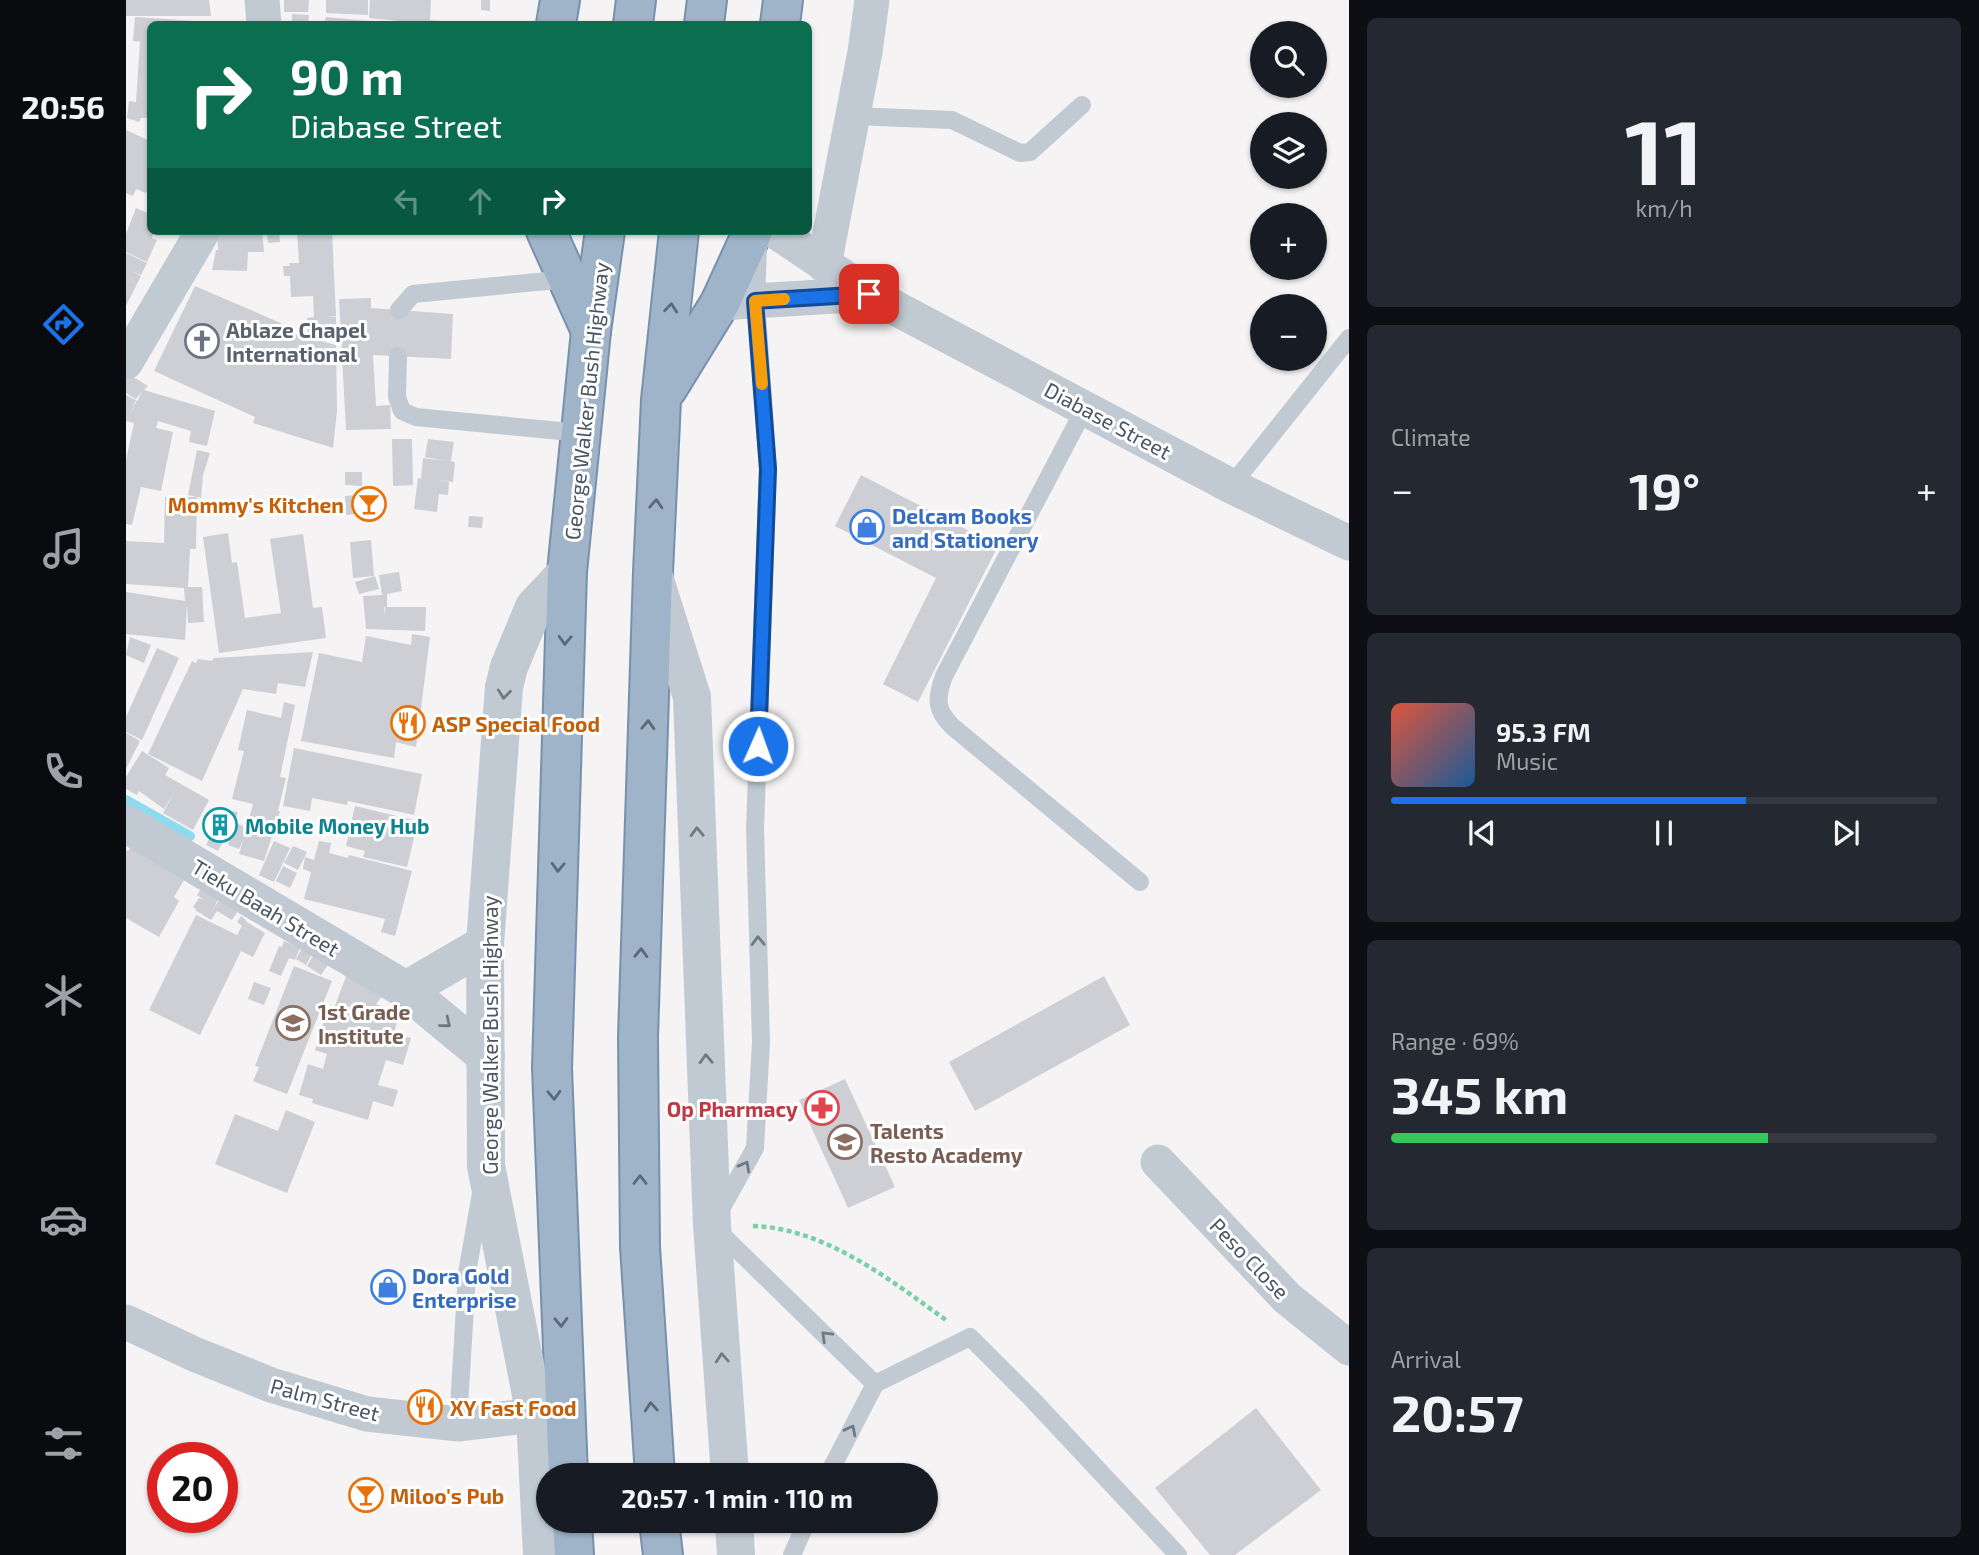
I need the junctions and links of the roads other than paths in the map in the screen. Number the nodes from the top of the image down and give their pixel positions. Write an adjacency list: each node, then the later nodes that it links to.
1 (262, 0): 6 (street)
2 (560, 0): 7 (highway)
3 (707, 0): 8 (highway)
4 (783, 0): 9 (highway)
5 (872, 0): 11 (street)
6 (264, 21)
7 (556, 21)
8 (704, 21)
9 (780, 21)
10 (1082, 105): 11 (lane)
11 (853, 116): 18 (street)
12 (201, 235): 26 (street)
13 (548, 235): 19 (highway)
14 (604, 235): 23 (highway, George Walker Bush Highway)
15 (679, 235): 27 (highway, one-way to 15)
16 (755, 235): 21 (highway)
17 (781, 235): 18 (street, Diabase Street)
18 (824, 265): 20 (street, Diabase Street)
19 (568, 279): 22 (lane); 23 (highway)
20 (869, 294): 21 (street); 28 (street, Diabase Street)
21 (738, 302): 27 (highway); 41 (lane, one-way to 21)
22 (399, 310)
23 (591, 331): 29 (highway, George Walker Bush Highway)
24 (1349, 338): 30 (lane)
25 (398, 356): 29 (lane)
26 (127, 359)
27 (661, 400): 33 (highway, one-way to 27)
28 (1085, 408): 30 (street, Diabase Street); 35 (lane)
29 (581, 433): 32 (highway, George Walker Bush Highway)
30 (1231, 486): 31 (street, Diabase Street)
31 (1349, 542)
32 (567, 572): 36 (street, George Walker Bush Highway, one-way to 36); 47 (highway, George Walker Bush Highway, one-way to 47)
33 (653, 572): 41 (street, one-way to 33); 48 (highway, one-way to 33)
34 (126, 824): 37 (street, Tieku Baah Street)
35 (1140, 882)
36 (485, 944): 37 (street); 38 (street, George Walker Bush Highway)
37 (406, 990): 38 (street, Tieku Baah Street, one-way to 38)
38 (486, 1056): 40 (street, George Walker Bush Highway)
39 (1158, 1162): 43 (street, Peso Close)
40 (485, 1166): 45 (street, George Walker Bush Highway); 46 (lane)
41 (712, 1225): 44 (lane, one-way to 41); 49 (street, one-way to 41)
42 (126, 1322): 46 (street, Palm Street)
43 (1349, 1348)
44 (875, 1384): 50 (lane, one-way to 44); 60 (lane)
45 (535, 1415): 46 (street, Palm Street); 55 (street, George Walker Bush Highway)
46 (458, 1424)
47 (568, 1463)
48 (654, 1463)
49 (729, 1463)
50 (834, 1463)
51 (573, 1533): 56 (highway)
52 (660, 1533): 57 (highway)
53 (735, 1533): 58 (street)
54 (802, 1533): 59 (lane)
55 (542, 1555)
56 (574, 1555)
57 (663, 1555)
58 (736, 1555)
59 (792, 1555)
60 (1178, 1555)

